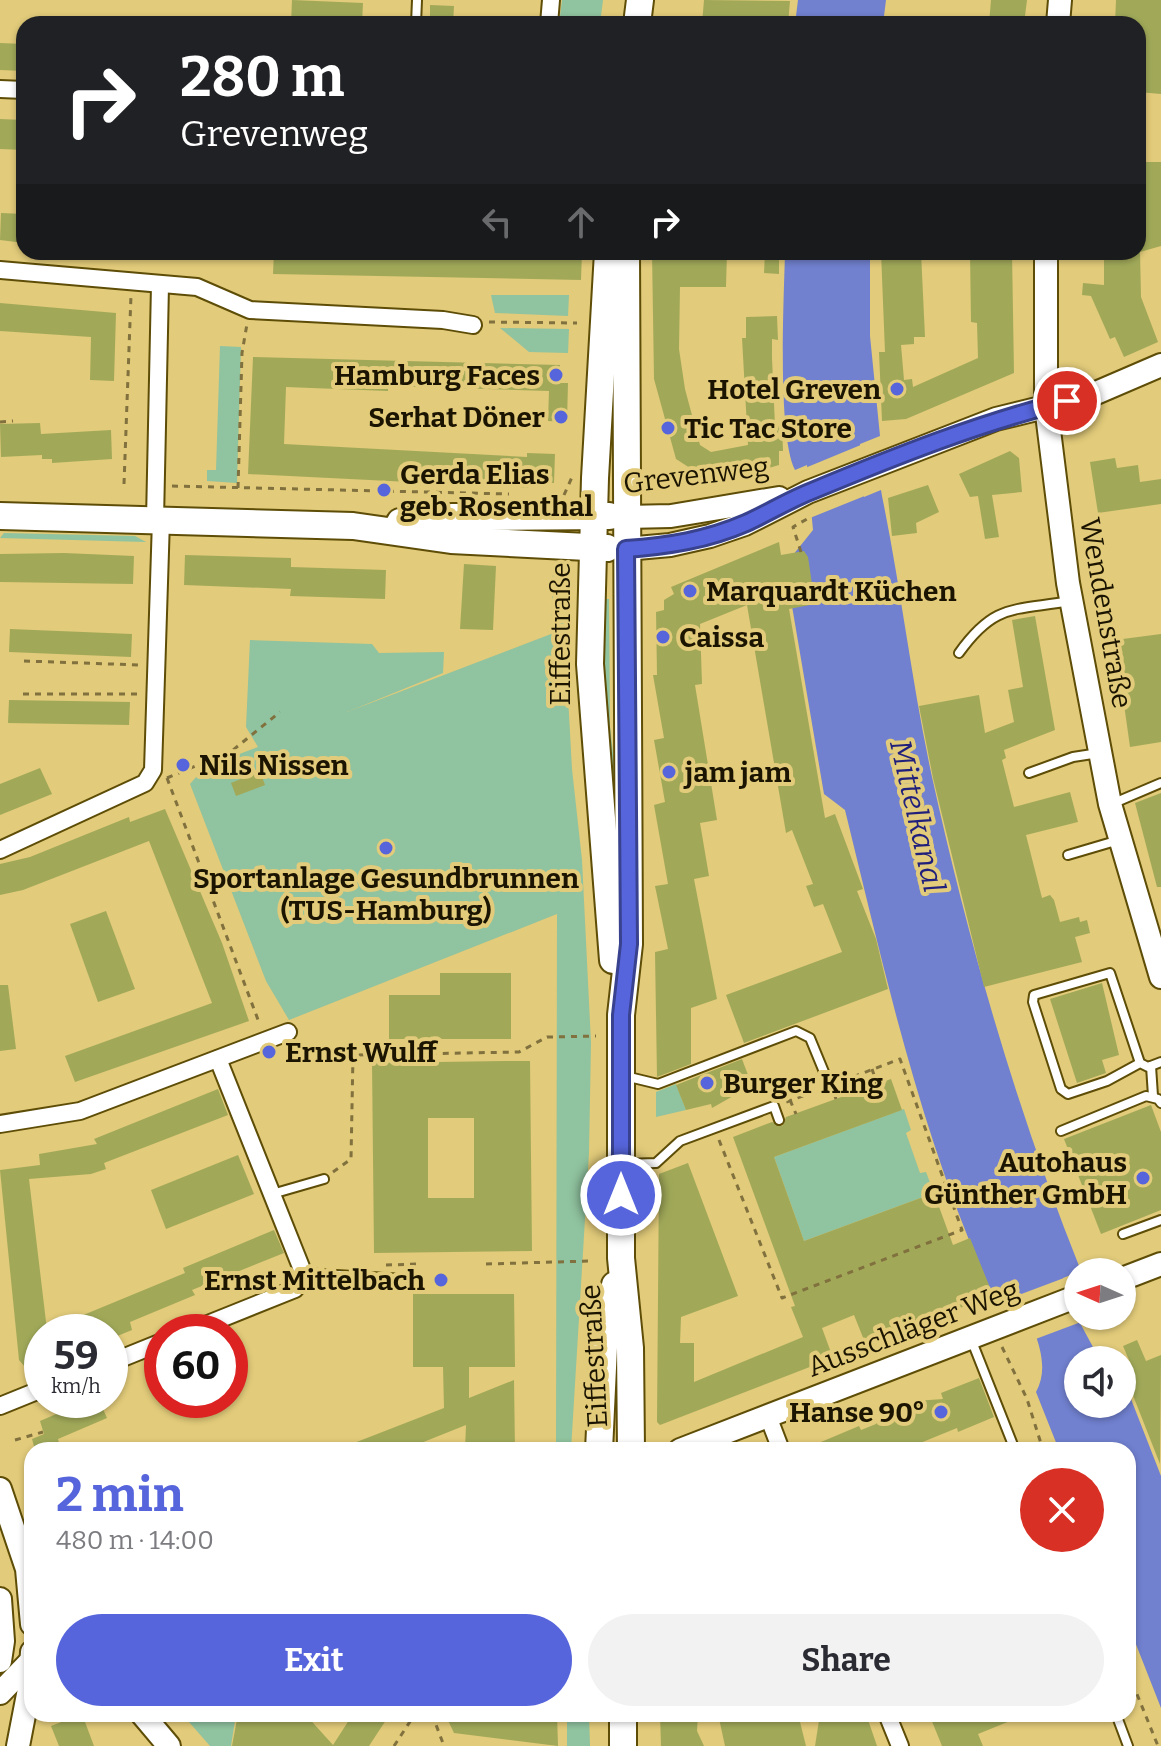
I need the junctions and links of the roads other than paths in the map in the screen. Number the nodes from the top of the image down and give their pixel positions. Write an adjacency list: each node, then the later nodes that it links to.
1 (608, 260): 11 (main road, Eiffestraße)
2 (626, 260): 12 (main road, Eiffestraße)
3 (1046, 260): 8 (street, Wendenstraße)
4 (0, 270): 5 (street)
5 (160, 285): 6 (street); 13 (street)
6 (473, 325)
7 (1161, 365): 8 (street, Grevenweg)
8 (1046, 406): 9 (street, Grevenweg); 17 (street, Wendenstraße)
9 (808, 492): 12 (street, Grevenweg); 16 (street, Grevenweg)
10 (0, 516): 13 (main road, Grevenweg)
11 (593, 516): 12 (main road, Grevenweg); 14 (main road, Grevenweg); 15 (main road, Eiffestraße)
12 (626, 517): 16 (main road, Eiffestraße)
13 (158, 520): 14 (main road, Grevenweg); 24 (street)
14 (353, 526): 15 (main road, Grevenweg)
15 (592, 548): 16 (main road, Grevenweg); 28 (main road, Eiffestraße)
16 (626, 549): 28 (main road, Eiffestraße)
17 (1071, 600): 18 (lane); 19 (street, Wendenstraße)
18 (959, 653)
19 (1100, 753): 20 (lane); 22 (street, Wendenstraße)
20 (1029, 773)
21 (1161, 783): 22 (lane)
22 (1110, 804): 23 (street, Wendenstraße)
23 (1119, 840): 25 (lane); 26 (street, Wendenstraße)
24 (0, 850)
25 (1068, 855)
26 (1154, 935): 27 (street, Wendenstraße)
27 (1161, 977)
28 (621, 1015): 35 (main road, Eiffestraße)
29 (288, 1032): 30 (street)
30 (218, 1059): 39 (street); 43 (street)
31 (1161, 1062): 33 (lane)
32 (1140, 1063): 32 (lane); 33 (lane)
33 (1151, 1066): 36 (lane)
34 (824, 1072): 35 (lane)
35 (621, 1075): 41 (main road, Eiffestraße)
36 (1153, 1096): 37 (lane); 40 (lane)
37 (1161, 1103)
38 (779, 1120): 41 (lane)
39 (0, 1124)
40 (1061, 1131)
41 (621, 1164): 46 (main road, Eiffestraße)
42 (324, 1179): 43 (lane)
43 (272, 1194): 48 (street)
44 (1161, 1220): 45 (lane)
45 (1123, 1234)
46 (621, 1258): 57 (main road, Eiffestraße); 58 (main road, Eiffestraße)
47 (1161, 1264): 49 (street)
48 (302, 1273): 50 (lane); 52 (street)
49 (1136, 1274)
50 (405, 1279)
51 (1064, 1302): 53 (street, Ausschläger Weg)
52 (233, 1314)
53 (970, 1337): 56 (street, Ausschläger Weg); 61 (lane)
54 (24, 1396): 55 (street)
55 (0, 1406)
56 (768, 1416): 59 (street, Ausschläger Weg); 60 (street)
57 (599, 1442)
58 (631, 1442)
59 (705, 1442)
60 (778, 1442)
61 (1012, 1442)
62 (0, 1489): 63 (street)
63 (24, 1555)
64 (0, 1599): 65 (street)
65 (2, 1651): 66 (street)
66 (24, 1665)
67 (24, 1674): 68 (street)
68 (0, 1693)
69 (24, 1708): 74 (street)
70 (149, 1722): 75 (street)
71 (623, 1722): 76 (main road)
72 (890, 1722): 77 (street)
73 (1119, 1722): 78 (lane)
74 (18, 1746)
75 (169, 1746)
76 (623, 1746)
77 (900, 1746)
78 (1128, 1746)

